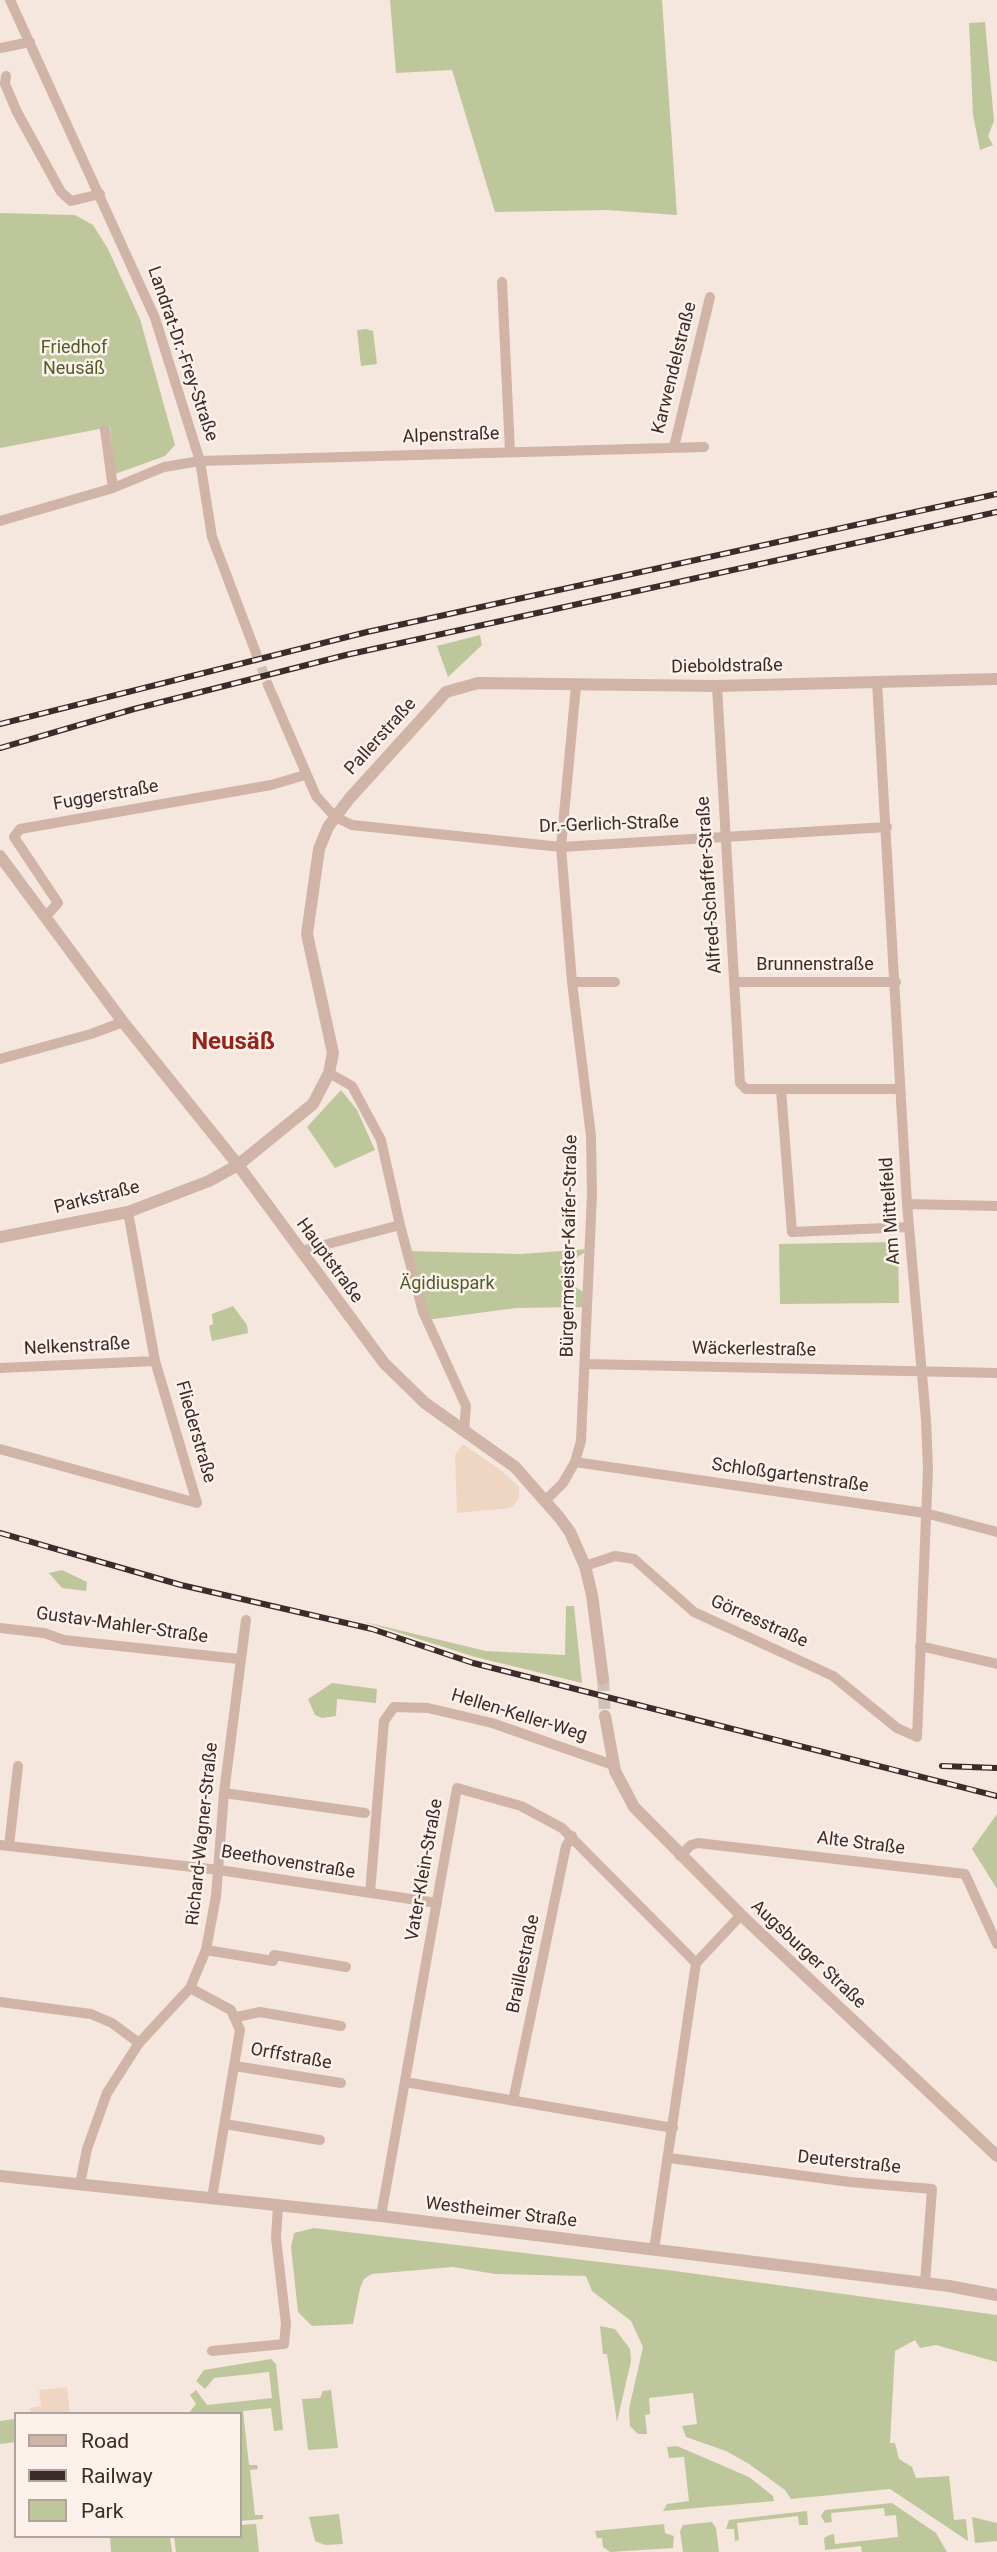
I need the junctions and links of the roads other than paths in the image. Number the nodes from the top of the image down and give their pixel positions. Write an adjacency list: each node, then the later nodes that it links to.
1 (10, 0): 2 (street, Landrat-Dr.-Frey-Straße)
2 (30, 42): 3 (street); 5 (street, Landrat-Dr.-Frey-Straße)
3 (0, 48)
4 (6, 76): 5 (street)
5 (100, 194): 12 (street, Landrat-Dr.-Frey-Straße)
6 (502, 282): 11 (street)
7 (710, 297): 9 (street, Karwendelstraße)
8 (105, 430): 13 (street)
9 (674, 447): 10 (street, Alpenstraße); 11 (street, Alpenstraße)
10 (704, 447)
11 (510, 452): 12 (street, Alpenstraße)
12 (200, 461): 13 (street, Alpenstraße); 15 (street, Landrat-Dr.-Frey-Straße)
13 (113, 488): 14 (street, Alpenstraße)
14 (0, 521)
15 (256, 653)
16 (997, 678): 17 (street, Dieboldstraße)
17 (877, 682): 20 (street, Dieboldstraße); 24 (street, Am Mittelfeld)
18 (268, 685): 22 (street)
19 (576, 686): 20 (street, Dieboldstraße); 21 (street, Dieboldstraße); 26 (street, Bürgermeister-Kaifer-Straße)
20 (717, 686): 25 (street, Alfred-Schaffer-Straße)
21 (458, 687): 23 (street, Pallerstraße)
22 (305, 775): 23 (street); 28 (street, Fuggerstraße)
23 (335, 817): 26 (street, Dr.-Gerlich-Straße); 35 (street, Pallerstraße)
24 (887, 827): 25 (street, Dr.-Gerlich-Straße); 32 (street, Am Mittelfeld)
25 (725, 837): 26 (street, Dr.-Gerlich-Straße); 31 (street, Alfred-Schaffer-Straße)
26 (561, 847): 29 (street, Bürgermeister-Kaifer-Straße)
27 (0, 856): 28 (street, Hauptstraße)
28 (46, 916): 33 (street, Hauptstraße)
29 (572, 982): 30 (street); 47 (street, Bürgermeister-Kaifer-Straße)
30 (615, 982)
31 (734, 982): 32 (street, Brunnenstraße); 37 (street, Alfred-Schaffer-Straße)
32 (896, 982): 36 (street, Am Mittelfeld)
33 (123, 1022): 34 (street); 38 (street, Hauptstraße)
34 (0, 1059)
35 (329, 1073): 38 (street, Parkstraße); 42 (street)
36 (900, 1089): 37 (street); 39 (street, Am Mittelfeld)
37 (781, 1090): 43 (street)
38 (238, 1165): 41 (street, Parkstraße); 45 (street, Hauptstraße)
39 (907, 1204): 40 (street); 43 (street, Am Mittelfeld)
40 (997, 1206)
41 (128, 1212): 44 (street, Parkstraße); 46 (street, Fliederstraße)
42 (400, 1226): 45 (street); 51 (street)
43 (909, 1227): 49 (street, Am Mittelfeld)
44 (0, 1237)
45 (301, 1251): 51 (street, Hauptstraße)
46 (155, 1361): 48 (street, Nelkenstraße); 52 (street, Fliederstraße)
47 (585, 1364): 49 (street, Wäckerlestraße); 53 (street, Bürgermeister-Kaifer-Straße)
48 (0, 1368)
49 (922, 1371): 50 (street, Wäckerlestraße); 55 (street, Am Mittelfeld)
50 (997, 1373)
51 (464, 1431): 54 (street, Hauptstraße)
52 (0, 1449)
53 (575, 1462): 54 (street, Bürgermeister-Kaifer-Straße); 55 (street, Schloßgartenstraße)
54 (546, 1500): 57 (street, Hauptstraße)
55 (925, 1513): 56 (street, Schloßgartenstraße); 60 (street, Am Mittelfeld)
56 (997, 1532)
57 (584, 1566): 63 (street, Hauptstraße); 65 (street, Görresstraße)
58 (246, 1620): 61 (street, Richard-Wagner-Straße)
59 (0, 1628): 61 (street, Gustav-Mahler-Straße)
60 (920, 1646): 62 (street); 65 (street, Am Mittelfeld)
61 (239, 1659): 68 (street, Richard-Wagner-Straße)
62 (997, 1664)
63 (603, 1679)
64 (605, 1716): 66 (street)
65 (917, 1737)
66 (605, 1762): 72 (street, Augsburger Straße); 74 (street, Hellen-Keller-Weg)
67 (18, 1766): 71 (street, Beethovenstraße)
68 (224, 1793): 69 (street); 73 (street, Richard-Wagner-Straße)
69 (365, 1813)
70 (572, 1836): 75 (street, Vater-Klein-Straße); 79 (street, Vater-Klein-Straße); 89 (street, Braillestraße)
71 (5, 1846): 73 (street, Beethovenstraße)
72 (680, 1856): 76 (street, Augsburger Straße); 77 (street, Alte Straße)
73 (219, 1870): 74 (street, Beethovenstraße); 78 (street, Richard-Wagner-Straße)
74 (370, 1893): 75 (street, Beethovenstraße)
75 (437, 1903): 87 (street, Vater-Klein-Straße)
76 (741, 1915): 79 (street); 93 (street, Augsburger Straße)
77 (997, 1944)
78 (206, 1950): 80 (street); 81 (street, Richard-Wagner-Straße)
79 (696, 1963): 91 (street)
80 (346, 1967)
81 (190, 1988): 83 (street); 85 (street, Richard-Wagner-Straße)
82 (0, 2002): 85 (street)
83 (237, 2017): 84 (street); 86 (street)
84 (341, 2026)
85 (139, 2043): 96 (street, Richard-Wagner-Straße)
86 (235, 2066): 88 (street, Orffstraße); 90 (street)
87 (405, 2082): 89 (street); 99 (street, Vater-Klein-Straße)
88 (341, 2083)
89 (513, 2101): 91 (street)
90 (225, 2124): 92 (street); 97 (street)
91 (673, 2128): 94 (street)
92 (320, 2140)
93 (997, 2156)
94 (669, 2158): 100 (street); 101 (street, Deuterstraße)
95 (0, 2176): 96 (street, Westheimer Straße)
96 (80, 2184): 97 (street, Westheimer Straße)
97 (212, 2198): 98 (street, Westheimer Straße)
98 (278, 2206): 99 (street, Westheimer Straße); 103 (street)
99 (381, 2216): 100 (street, Westheimer Straße)
100 (654, 2249): 101 (street, Westheimer Straße)
101 (925, 2283): 102 (street, Westheimer Straße)
102 (997, 2295)
103 (212, 2351)

